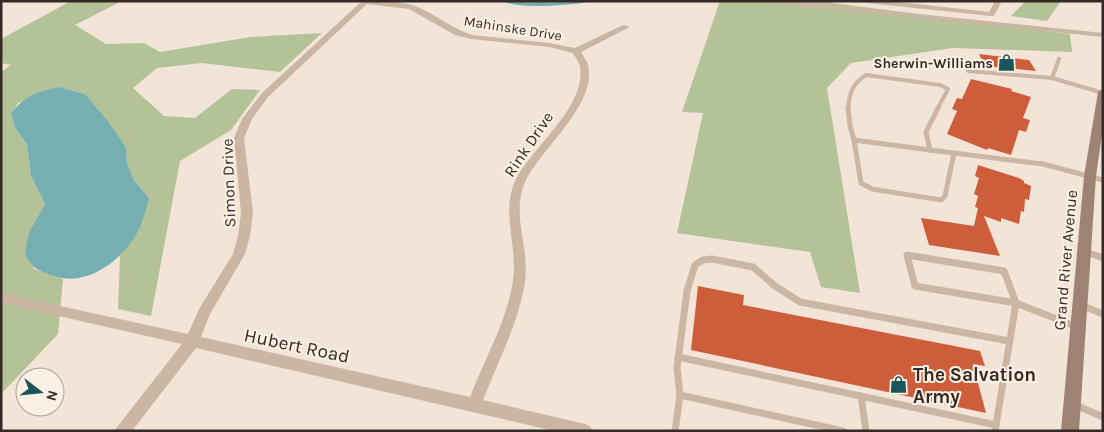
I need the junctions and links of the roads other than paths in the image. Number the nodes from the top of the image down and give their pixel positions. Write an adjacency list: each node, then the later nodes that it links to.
1 (366, 1): 7 (street, Mahinske Drive); 25 (street, Simon Drive)
2 (770, 1): 6 (street)
3 (867, 1): 4 (street)
4 (999, 1)
5 (626, 27): 7 (street, Mahinske Drive)
6 (1103, 35)
7 (576, 51): 29 (street, Rink Drive)
8 (1059, 59): 10 (lane)
9 (963, 60): 10 (lane)
10 (1052, 78): 11 (lane)
11 (1103, 93): 14 (main road, Grand River Avenue)
12 (854, 140): 13 (lane); 13 (lane); 15 (lane)
13 (930, 150): 15 (lane)
14 (1098, 150): 16 (main road, Grand River Avenue)
15 (954, 153): 16 (lane)
16 (1096, 178): 17 (main road, Grand River Avenue)
17 (1084, 251): 18 (lane); 21 (main road, Grand River Avenue)
18 (1103, 258)
19 (1, 298): 25 (street, Hubert Road)
20 (1016, 303): 20 (lane); 23 (lane); 24 (lane)
21 (1079, 305): 22 (lane); 23 (main road, Grand River Avenue)
22 (1103, 314)
23 (1077, 327): 30 (main road, Grand River Avenue)
24 (1009, 341): 26 (lane); 32 (lane)
25 (192, 342): 29 (street, Hubert Road); 33 (street, Simon Drive)
26 (678, 357): 27 (lane); 28 (lane)
27 (680, 395): 35 (lane); 36 (lane)
28 (861, 396): 32 (lane); 37 (lane)
29 (474, 404): 34 (street, Hubert Road)
30 (1072, 404): 31 (lane); 38 (main road, Grand River Avenue)
31 (1103, 417)
32 (996, 428)
33 (122, 431)
34 (585, 431)
35 (675, 431)
36 (843, 431)
37 (866, 431)
38 (1070, 431)

